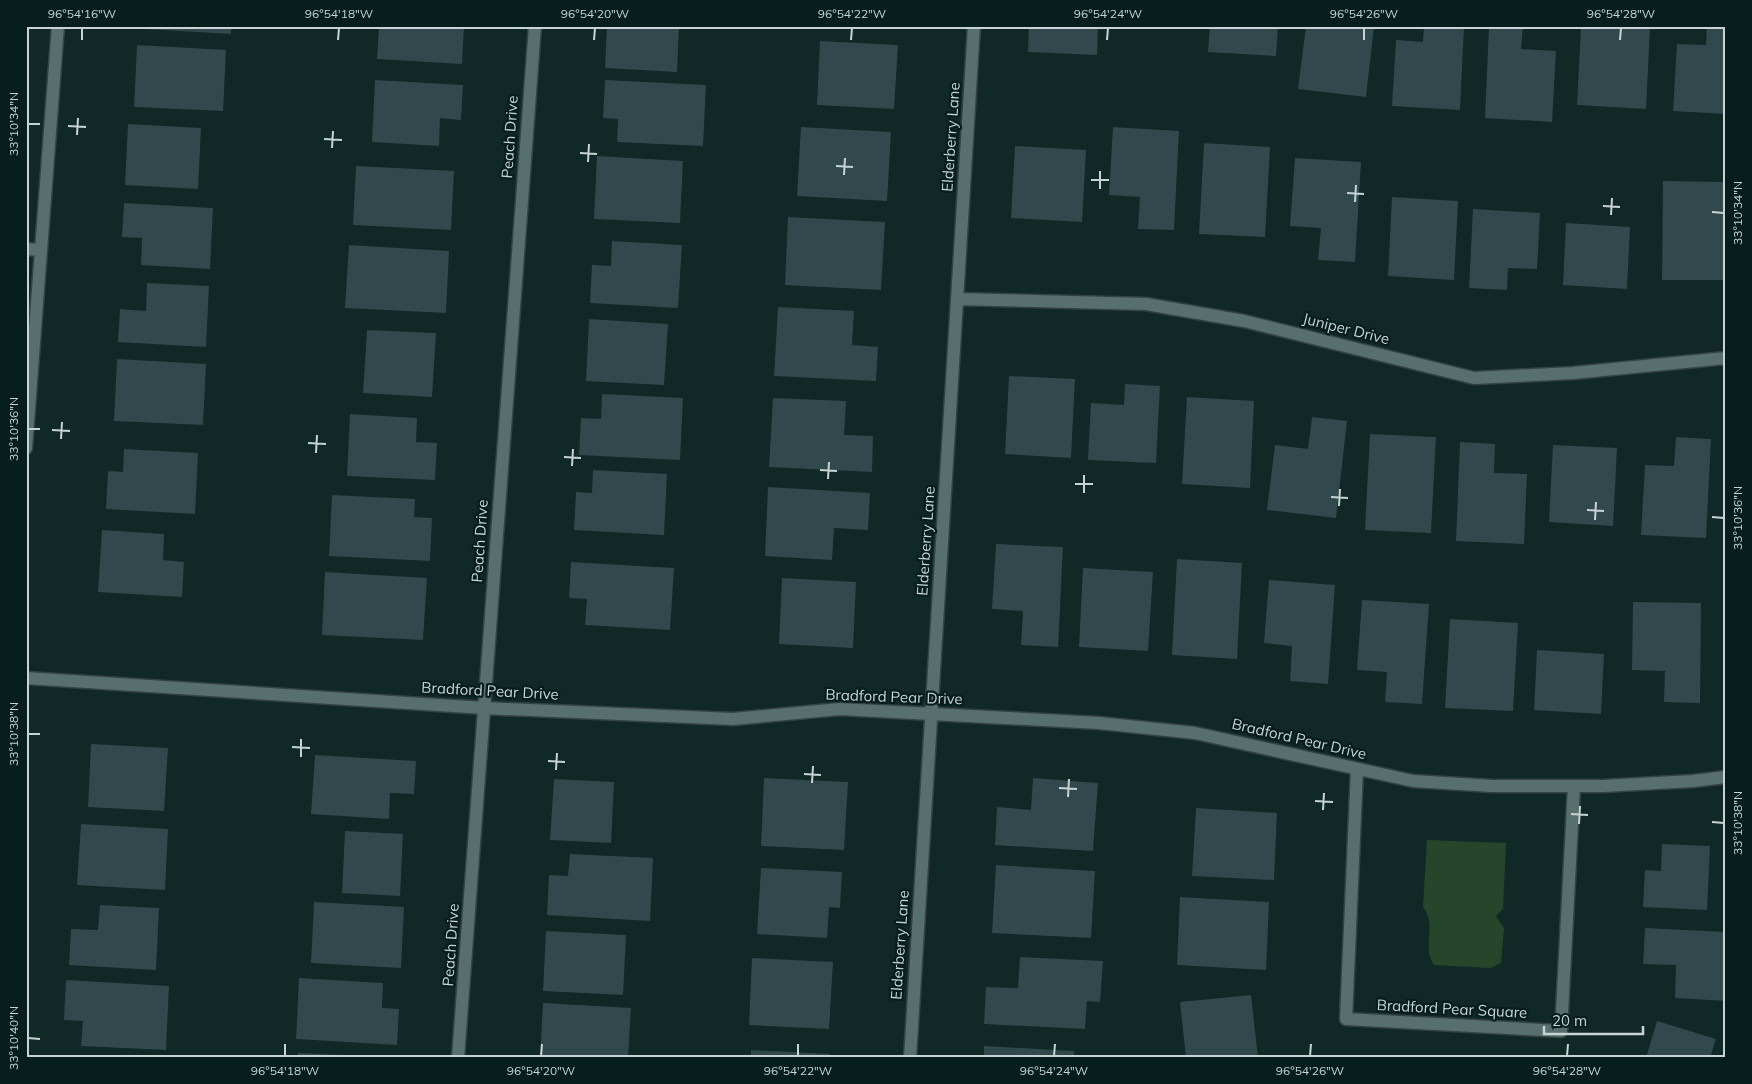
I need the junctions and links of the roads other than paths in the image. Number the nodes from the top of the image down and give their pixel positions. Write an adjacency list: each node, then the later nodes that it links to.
1 (58, 26): 5 (street)
2 (535, 26): 10 (street, Peach Drive)
3 (974, 26): 6 (street, Elderberry Lane)
4 (26, 249): 5 (street)
5 (41, 250): 8 (street)
6 (957, 299): 7 (street, Juniper Drive); 11 (street, Elderberry Lane)
7 (1726, 358)
8 (26, 448)
9 (26, 678): 10 (street, Bradford Pear Drive)
10 (484, 708): 11 (street, Bradford Pear Drive); 15 (street, Peach Drive)
11 (931, 714): 12 (street, Bradford Pear Drive); 16 (street, Elderberry Lane)
12 (1357, 769): 14 (street, Bradford Pear Drive); 14 (street, Bradford Pear Square)
13 (1726, 777): 14 (street, Bradford Pear Drive)
14 (1574, 786)
15 (458, 1058)
16 (910, 1058)

